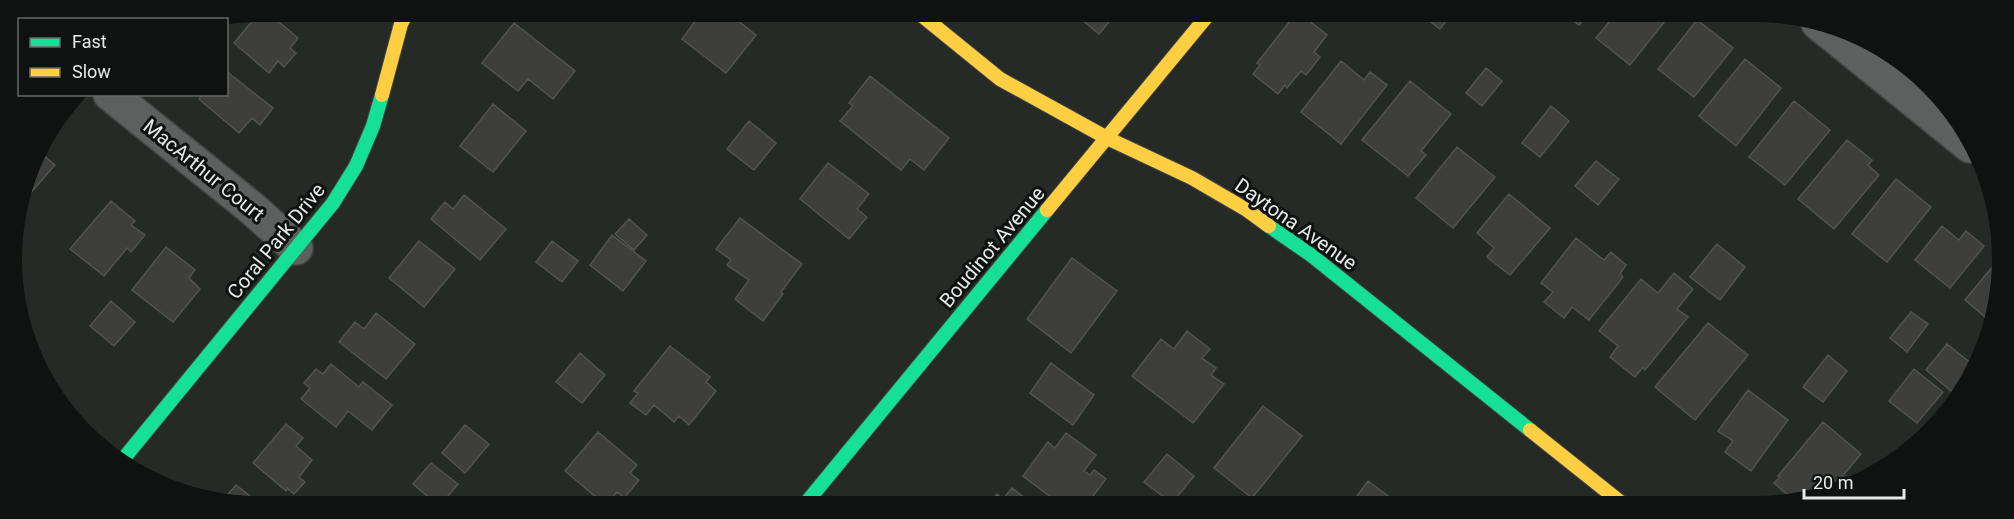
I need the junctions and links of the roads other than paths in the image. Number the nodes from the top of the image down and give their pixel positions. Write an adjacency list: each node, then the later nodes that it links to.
1 (402, 22): 8 (street, Coral Park Drive)
2 (930, 22): 7 (street, Daytona Avenue)
3 (1202, 22): 7 (street, Boudinot Avenue)
4 (1835, 37): 6 (street)
5 (112, 96): 8 (street, MacArthur Court)
6 (1956, 135)
7 (1107, 138): 10 (street, Boudinot Avenue); 11 (street, Daytona Avenue)
8 (296, 248): 9 (street, Coral Park Drive)
9 (127, 456)
10 (812, 496)
11 (1613, 496)

